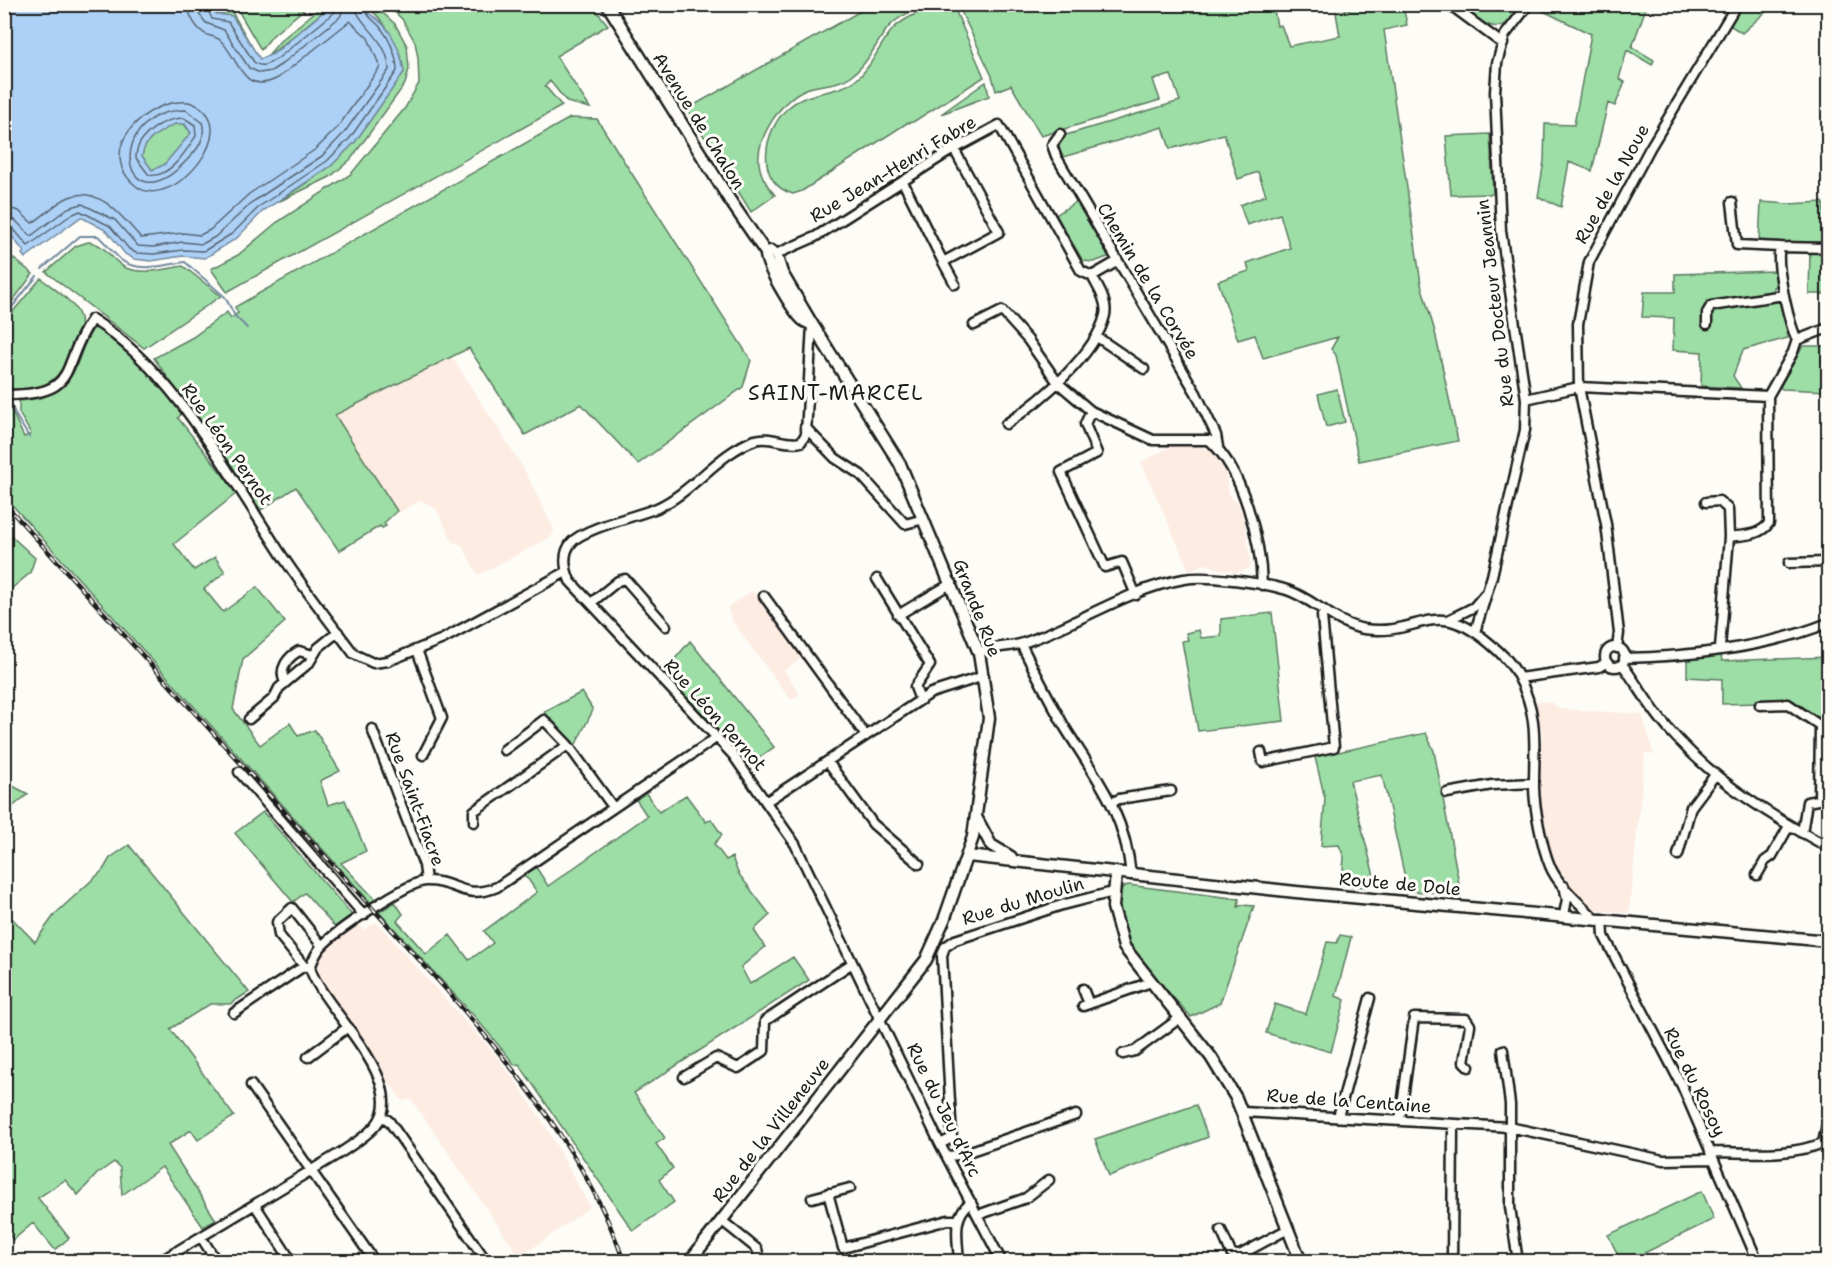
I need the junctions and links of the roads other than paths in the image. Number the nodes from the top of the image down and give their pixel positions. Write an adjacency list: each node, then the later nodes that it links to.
1 (607, 4): 12 (main road, Avenue de Chalon)
2 (1449, 4): 5 (street)
3 (1529, 4): 5 (street, Rue du Docteur Jeannin)
4 (1737, 4): 26 (street, Rue de la Noue)
5 (1503, 44): 29 (street, Rue du Docteur Jeannin)
6 (1060, 134): 13 (street, Chemin de la Corvée)
7 (954, 149): 8 (street, Rue Jean-Henri Fabre); 14 (street); 15 (street, Rue Jean-Henri Fabre)
8 (903, 182): 12 (street, Rue Jean-Henri Fabre); 14 (street)
9 (1732, 202): 10 (street)
10 (1780, 247): 11 (street); 17 (street)
11 (1828, 248)
12 (771, 257): 18 (main road, Grande Rue)
13 (1118, 261): 15 (street); 33 (street, Chemin de la Corvée)
14 (943, 262): 16 (street)
15 (1092, 276): 22 (street)
16 (955, 284)
17 (1784, 295): 19 (street); 23 (street)
18 (812, 324): 32 (street); 35 (main road, Grande Rue)
19 (1707, 324)
20 (974, 325): 25 (street)
21 (1828, 328): 23 (street)
22 (1097, 337): 24 (street); 25 (street)
23 (1797, 340): 28 (street)
24 (1144, 369)
25 (1058, 383): 30 (street); 31 (street)
26 (1579, 387): 28 (street); 29 (street); 55 (street, Rue de la Noue)
27 (9, 395): 52 (street, Rue Léon Pernot)
28 (1768, 396): 36 (street)
29 (1526, 399): 43 (street, Rue du Docteur Jeannin)
30 (1091, 411): 33 (street); 44 (street)
31 (1006, 423)
32 (805, 427): 35 (street); 39 (street)
33 (1218, 447): 42 (street, Chemin de la Corvée)
34 (1706, 502): 36 (street)
35 (924, 519): 41 (main road, Grande Rue)
36 (1729, 537): 56 (street)
37 (1828, 562): 38 (street)
38 (1789, 563)
39 (566, 569): 46 (street, Rue Léon Pernot); 57 (street, Rue Léon Pernot)
40 (877, 579): 48 (street)
41 (952, 584): 48 (street); 58 (main road, Grande Rue)
42 (1262, 585): 44 (street); 47 (street)
43 (1488, 591): 49 (street); 53 (street, Rue du Docteur Jeannin)
44 (1136, 595): 54 (street)
45 (764, 596): 70 (street)
46 (591, 603): 51 (street); 71 (street, Rue Léon Pernot)
47 (1324, 610): 49 (street); 74 (street)
48 (898, 615): 65 (street)
49 (1448, 620): 53 (street)
50 (1828, 623): 56 (street)
51 (666, 626)
52 (338, 632): 57 (street, Rue Léon Pernot); 59 (street)
53 (1475, 632): 63 (street)
54 (1022, 644): 58 (street); 84 (street)
55 (1617, 648): 60 (street); 61 (street)
56 (1720, 648): 60 (street)
57 (417, 650): 75 (street)
58 (980, 652): 62 (main road, Grande Rue)
59 (313, 655): 64 (street); 64 (street)
60 (1623, 661): 61 (street); 78 (street)
61 (1607, 662): 63 (street)
62 (984, 676): 65 (street); 86 (main road, Grande Rue)
63 (1519, 678): 79 (street)
64 (285, 682): 67 (street)
65 (920, 700): 70 (street)
66 (1760, 705): 69 (street)
67 (249, 719)
68 (372, 729): 98 (street, Rue Saint-Fiacre)
69 (1824, 729): 82 (street)
70 (866, 736): 76 (street)
71 (716, 738): 83 (street, Rue Léon Pernot); 85 (street, Rue Saint-Fiacre)
72 (568, 745): 73 (street); 85 (street); 87 (street)
73 (504, 750)
74 (1261, 752)
75 (423, 755)
76 (828, 762): 83 (street); 94 (street)
77 (239, 772): 101 (street)
78 (1716, 775): 88 (street); 91 (street)
79 (1534, 783): 81 (street); 99 (street)
80 (1171, 791): 84 (street)
81 (1447, 793)
82 (1824, 798): 89 (street)
83 (767, 801): 106 (street, Rue Léon Pernot)
84 (1112, 803): 97 (street)
85 (613, 807): 98 (street, Rue Saint-Fiacre)
86 (976, 817): 92 (main road, Grande Rue); 93 (main road)
87 (474, 822)
88 (1789, 826): 89 (street); 96 (street)
89 (1802, 833): 90 (street)
90 (1828, 847)
91 (1678, 855)
92 (968, 856): 93 (main road, Route de Dole); 113 (main road, Grande Rue)
93 (1026, 862): 95 (main road, Route de Dole)
94 (919, 864)
95 (1116, 873): 97 (main road, Route de Dole); 100 (main road)
96 (1757, 874)
97 (1131, 875): 102 (main road, Route de Dole)
98 (426, 881): 101 (street, Rue Saint-Fiacre)
99 (1564, 885): 102 (street); 103 (street)
100 (1113, 892): 108 (main road); 129 (street, Rue du Moulin)
101 (364, 915): 105 (street, Rue Saint-Fiacre)
102 (1564, 915): 103 (main road, Route de Dole)
103 (1598, 919): 104 (main road, Route de Dole); 131 (street, Rue du Rosoy)
104 (1828, 941)
105 (322, 946): 107 (street); 107 (street)
106 (851, 964): 113 (street, Rue Léon Pernot); 119 (street)
107 (307, 967): 111 (street); 114 (street)
108 (1151, 982): 109 (street); 112 (main road)
109 (1083, 989)
110 (1370, 998): 124 (street)
111 (234, 1013)
112 (1180, 1018): 116 (street); 121 (main road)
113 (880, 1020): 129 (street, Rue du Jeu d'Arc); 140 (main road, Rue de la Villeneuve)
114 (348, 1027): 117 (street); 123 (street)
115 (1503, 1050): 128 (street)
116 (1124, 1054)
117 (308, 1057)
118 (1469, 1067): 125 (street)
119 (684, 1077)
120 (251, 1085): 132 (street)
121 (1243, 1112): 124 (street, Rue de la Centaine); 142 (main road)
122 (1076, 1114): 130 (street)
123 (382, 1116): 132 (street); 151 (street)
124 (1338, 1117): 125 (street, Rue de la Centaine)
125 (1400, 1120): 127 (street, Rue de la Centaine)
126 (1828, 1120): 131 (street, Rue de la Centaine)
127 (1452, 1124): 128 (street, Rue de la Centaine); 157 (street, Rue de la Centaine)
128 (1509, 1127): 131 (street, Rue de la Centaine); 158 (street)
129 (940, 1144): 130 (street, Rue du Jeu d'Arc)
130 (947, 1156): 137 (street, Rue du Jeu d'Arc)
131 (1712, 1156): 159 (street, Rue du Rosoy)
132 (311, 1171): 138 (street); 150 (street)
133 (1049, 1180): 139 (street)
134 (850, 1188): 135 (street)
135 (828, 1193): 136 (street); 141 (street)
136 (812, 1197)
137 (971, 1202): 139 (street, Rue du Jeu d'Arc); 141 (street)
138 (255, 1205): 144 (street); 149 (street)
139 (978, 1215): 155 (street, Rue du Jeu d'Arc)
140 (721, 1220): 152 (main road, Rue de la Villeneuve); 153 (street)
141 (957, 1220): 154 (street)
142 (1288, 1229): 143 (street); 156 (main road)
143 (1221, 1230)
144 (201, 1238): 145 (street); 148 (street)
145 (174, 1252): 146 (street); 147 (street)
146 (159, 1262)
147 (180, 1262)
148 (216, 1262)
149 (292, 1262)
150 (375, 1262)
151 (487, 1262)
152 (689, 1262)
153 (760, 1262)
154 (959, 1262)
155 (1002, 1262)
156 (1301, 1262)
157 (1452, 1262)
158 (1518, 1262)
159 (1758, 1262)

